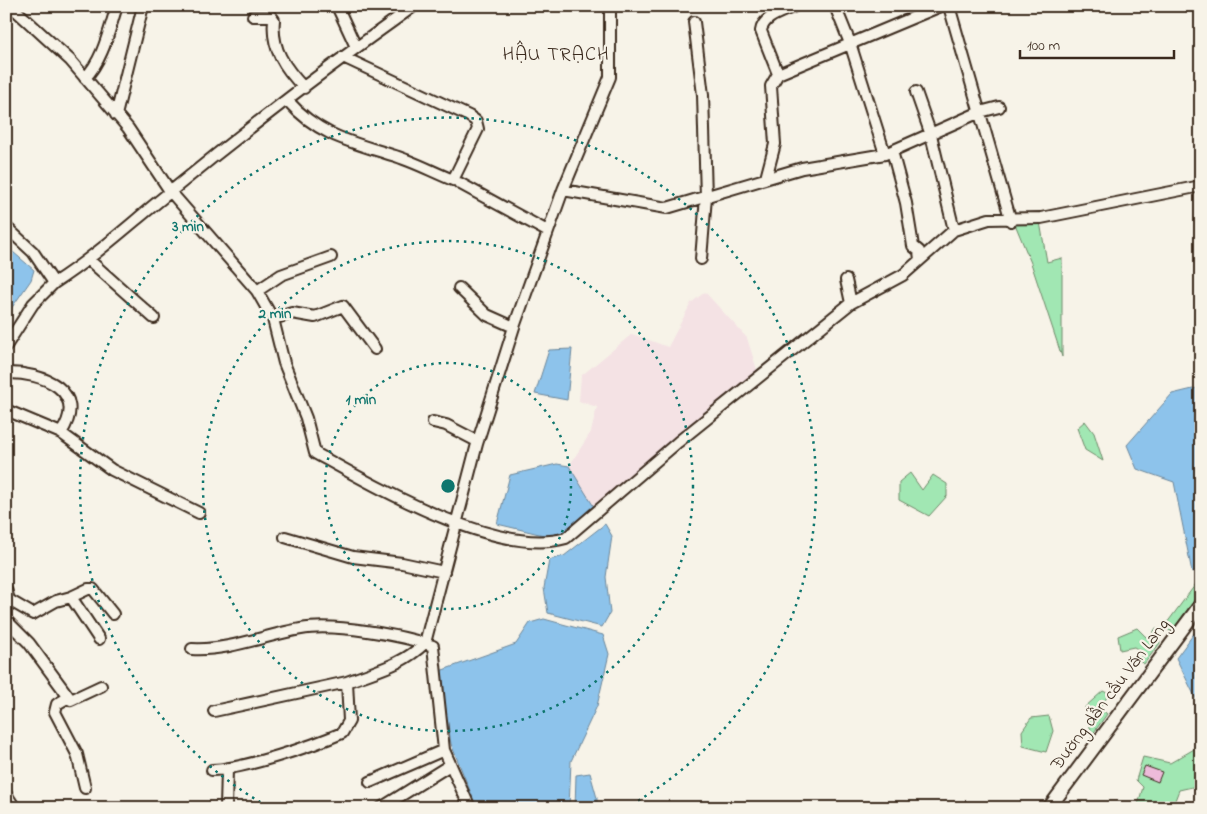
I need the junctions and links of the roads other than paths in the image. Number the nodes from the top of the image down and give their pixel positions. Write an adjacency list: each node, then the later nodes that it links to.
1 (11, 6): 17 (street)
2 (117, 6): 17 (street)
3 (143, 6): 23 (street)
4 (337, 6): 14 (street)
5 (414, 6): 14 (street)
6 (610, 6): 29 (street)
7 (796, 6): 16 (street)
8 (835, 6): 13 (street)
9 (941, 6): 13 (street)
10 (949, 6): 22 (street)
11 (253, 16): 18 (street)
12 (694, 22): 31 (street)
13 (850, 43): 16 (street); 25 (street)
14 (356, 47): 15 (street)
15 (343, 57): 18 (street); 20 (street)
16 (778, 74): 26 (street)
17 (85, 78): 23 (street)
18 (304, 88): 20 (street)
19 (916, 92): 24 (street)
20 (288, 100): 30 (street)
21 (999, 107): 22 (street)
22 (980, 112): 24 (street); 32 (street)
23 (116, 115): 30 (street)
24 (931, 135): 25 (street); 34 (street)
25 (888, 153): 26 (street); 39 (street)
26 (766, 178): 31 (street)
27 (459, 183): 35 (street)
28 (1201, 186): 32 (street)
29 (563, 190): 31 (street); 35 (street)
30 (170, 191): 38 (street); 43 (street)
31 (706, 197): 37 (street)
32 (1012, 220): 34 (street)
33 (6, 227): 41 (street)
34 (954, 230): 39 (street)
35 (547, 231): 47 (street)
36 (331, 257): 43 (street)
37 (700, 259)
38 (88, 260): 41 (street); 45 (street)
39 (920, 260): 44 (street)
40 (846, 280): 44 (street)
41 (54, 283): 48 (street)
42 (459, 288): 47 (street)
43 (257, 291): 46 (street)
44 (851, 303): 56 (street)
45 (154, 318)
46 (273, 319): 49 (street); 56 (street)
47 (514, 327): 54 (street)
48 (6, 346)
49 (375, 349)
50 (6, 373): 53 (street)
51 (6, 410): 53 (street)
52 (433, 422): 54 (street)
53 (61, 433): 55 (street)
54 (477, 441): 56 (street)
55 (199, 513)
56 (457, 522): 58 (street)
57 (284, 537): 58 (street)
58 (444, 572): 66 (street)
59 (6, 589): 61 (street)
60 (71, 597): 61 (street); 63 (street); 65 (street)
61 (7, 602)
62 (1201, 604): 83 (main road, Đường dẫn cầu Văn Lang)
63 (113, 614)
64 (6, 620): 70 (street)
65 (99, 639)
66 (425, 643): 67 (street); 68 (street); 72 (street)
67 (192, 649)
68 (347, 682): 71 (street); 74 (street)
69 (101, 686): 70 (street)
70 (69, 697): 77 (street)
71 (214, 711)
72 (444, 750): 73 (street); 76 (street)
73 (450, 765): 81 (street); 82 (street)
74 (227, 769): 75 (street); 80 (street)
75 (212, 770)
76 (370, 782)
77 (85, 788)
78 (6, 794): 79 (street)
79 (15, 808)
80 (226, 808)
81 (381, 808)
82 (470, 808)
83 (1049, 808)

